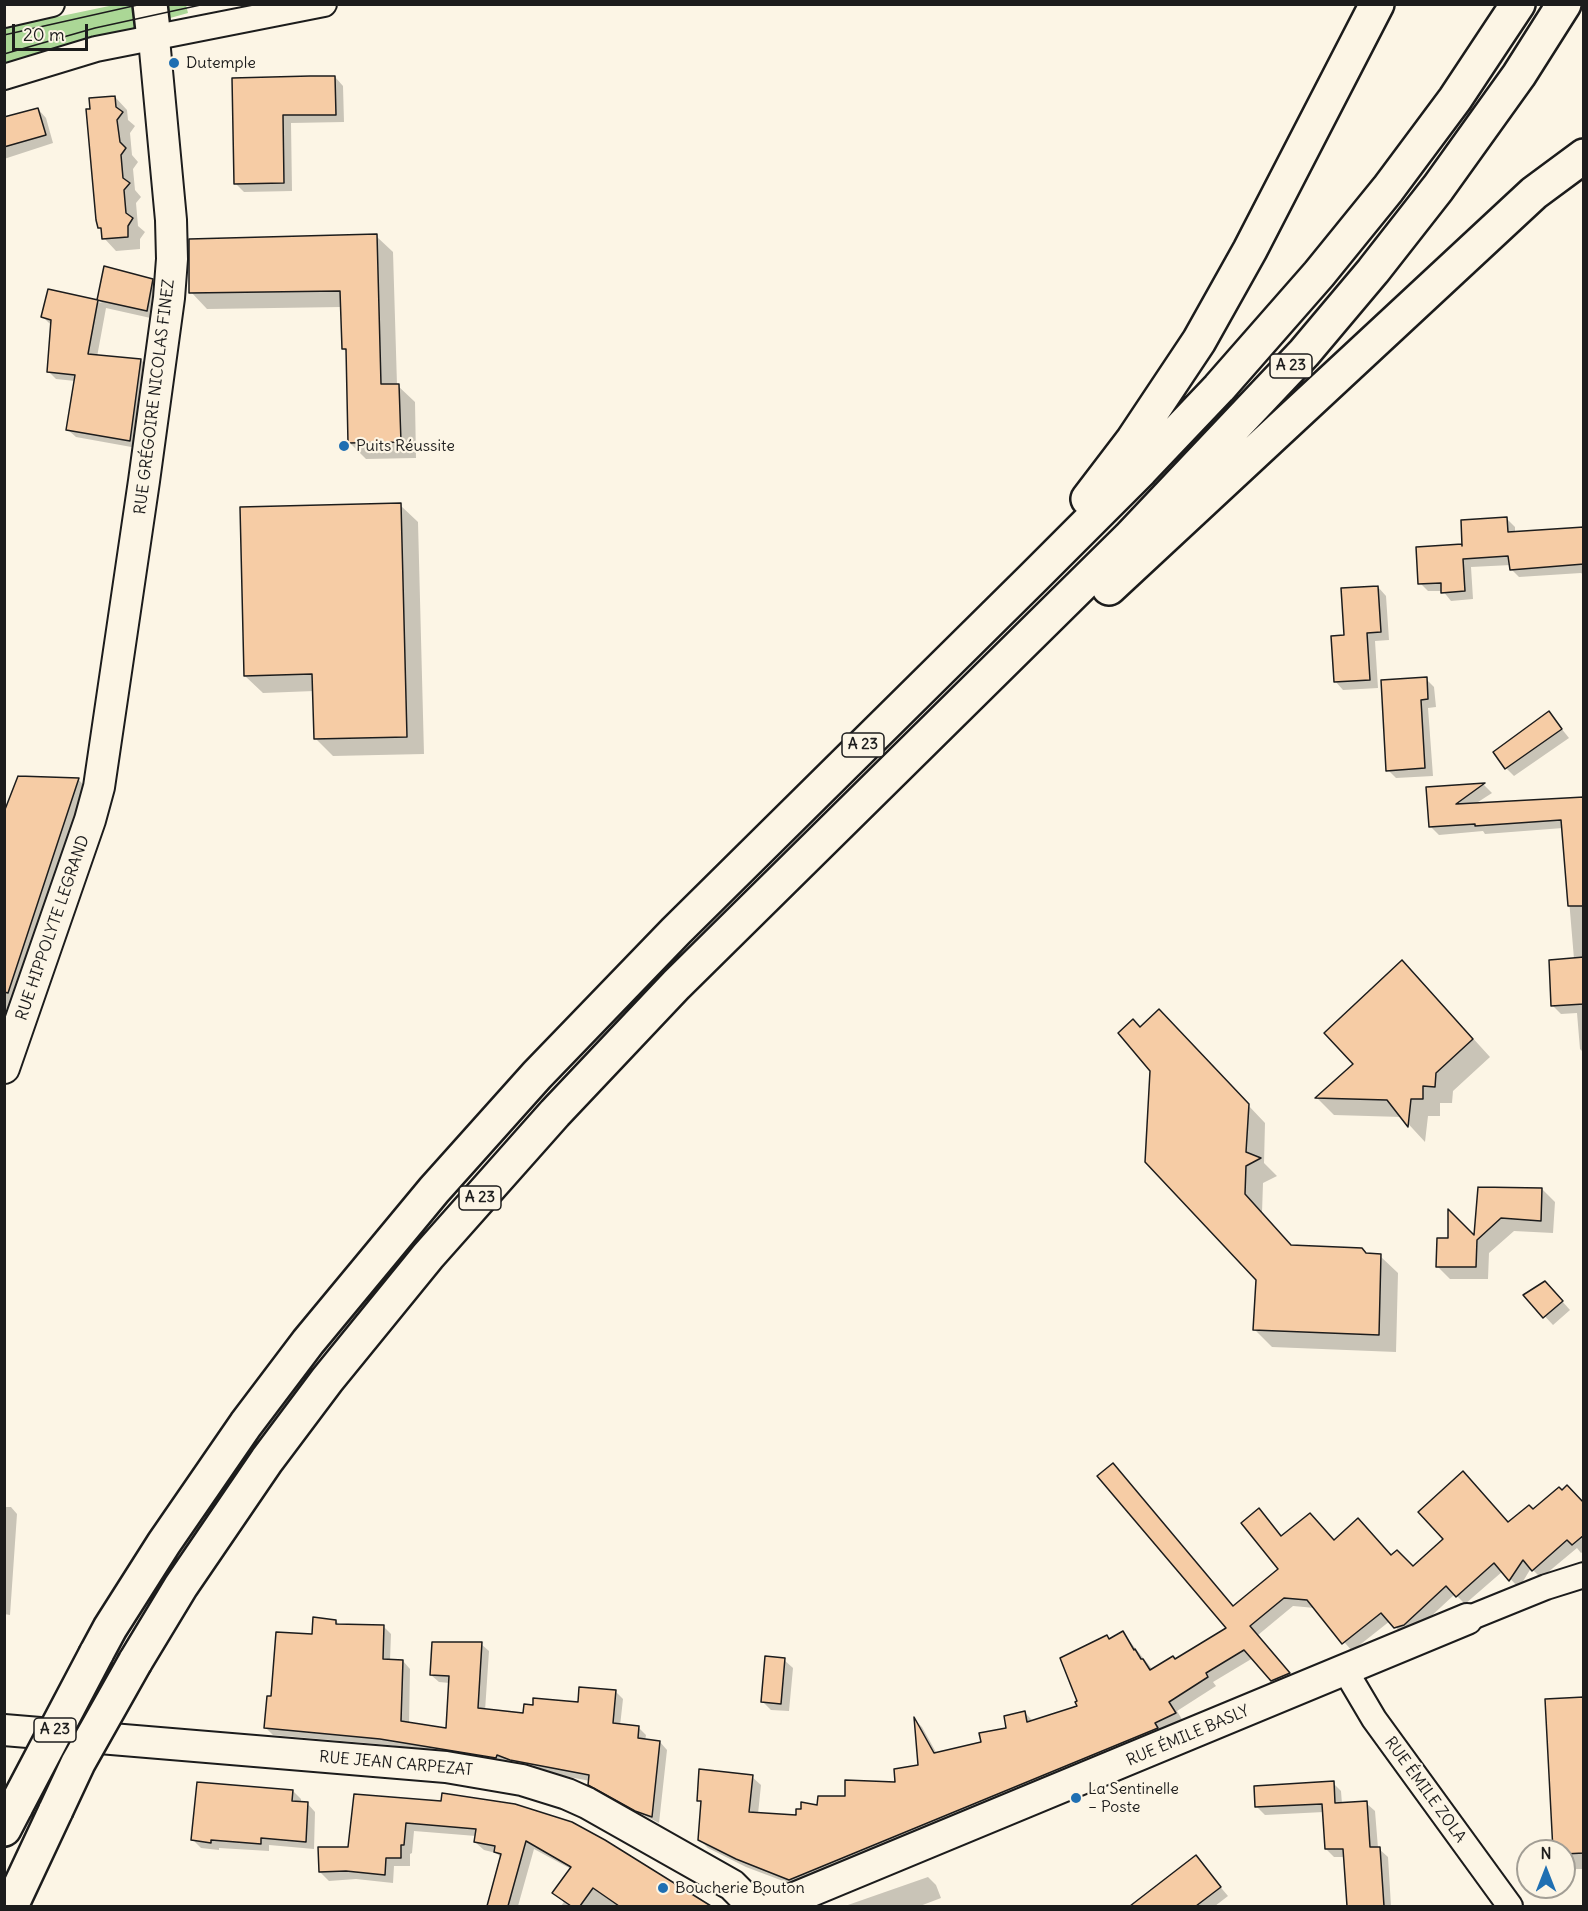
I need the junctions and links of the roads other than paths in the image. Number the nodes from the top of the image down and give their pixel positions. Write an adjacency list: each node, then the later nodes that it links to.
1 (52, 4): 7 (street)
2 (150, 4): 8 (main road, RUE GRÉGOIRE NICOLAS FINEZ)
3 (324, 4): 8 (street)
4 (1377, 4): 11 (main road)
5 (1518, 4): 11 (main road, A 23)
6 (1564, 4): 12 (main road, A 23)
7 (4, 15)
8 (154, 39): 9 (street); 13 (street, RUE GRÉGOIRE NICOLAS FINEZ)
9 (4, 78)
10 (1584, 156): 12 (main road)
11 (1034, 577): 19 (main road, A 23, bridge)
12 (974, 691): 20 (main road, A 23, bridge)
13 (99, 787): 14 (street, RUE HIPPOLYTE LEGRAND)
14 (4, 1068)
15 (1584, 1575): 16 (street)
16 (1467, 1619): 17 (street, RUE ÉMILE BASLY)
17 (1345, 1670): 22 (street, RUE ÉMILE BASLY); 23 (street, RUE ÉMILE ZOLA)
18 (4, 1730): 21 (street, RUE JEAN CARPEZAT)
19 (10, 1818)
20 (11, 1906)
21 (753, 1906)
22 (775, 1906)
23 (1510, 1906)

